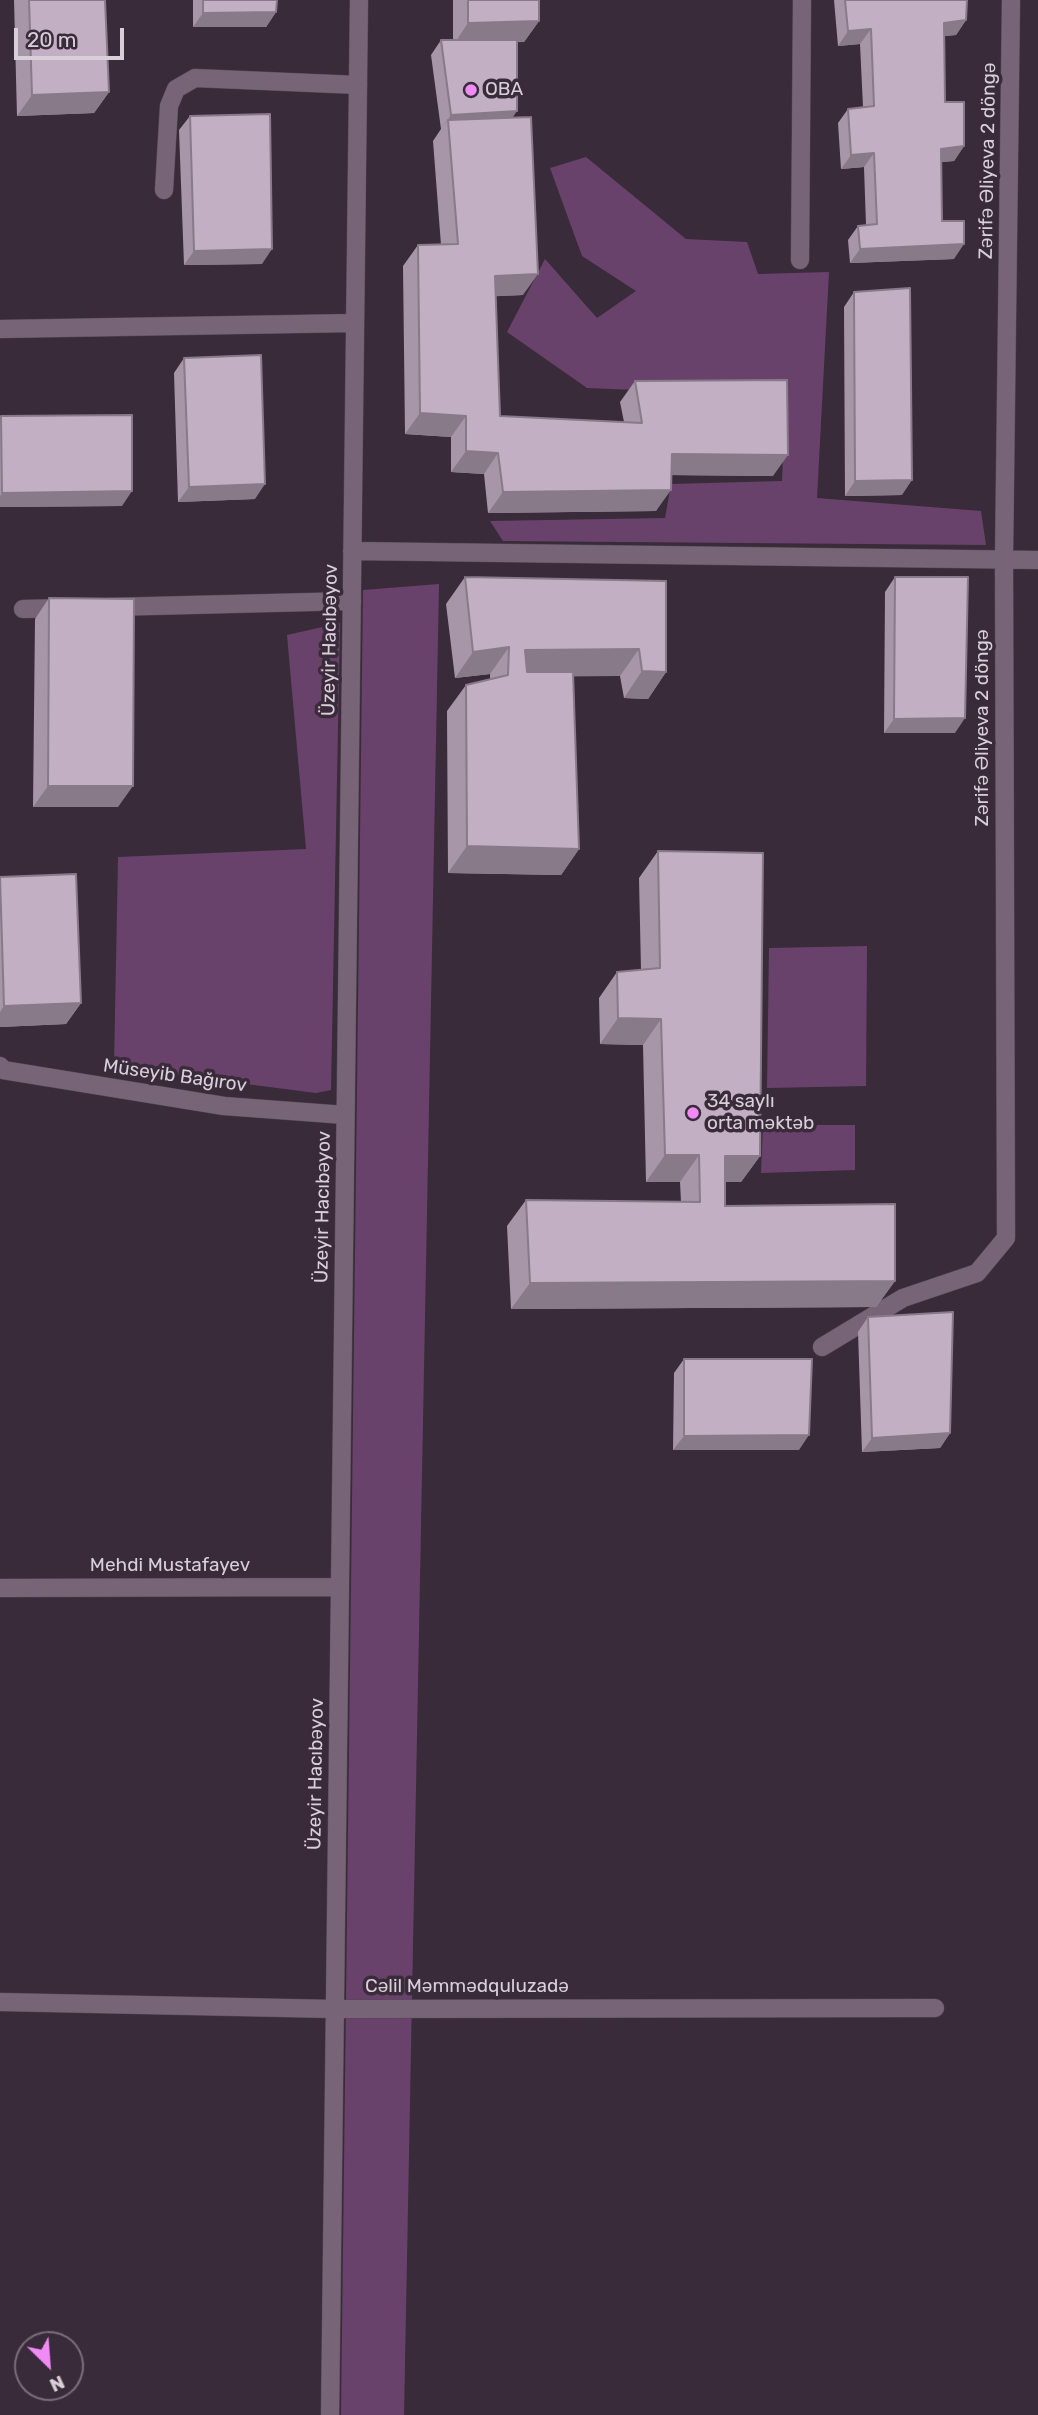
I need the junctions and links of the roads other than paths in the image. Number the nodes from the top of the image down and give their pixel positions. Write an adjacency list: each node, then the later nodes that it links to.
1 (359, 0): 4 (street, Üzeyir Hacıbəyov)
2 (803, 0): 6 (street)
3 (1010, 0): 10 (street, Zərifə Əliyeva 2 döngə)
4 (358, 85): 5 (street); 7 (street, Üzeyir Hacıbəyov)
5 (164, 190)
6 (800, 260)
7 (355, 323): 8 (street); 9 (street, Üzeyir Hacıbəyov)
8 (0, 329)
9 (352, 551): 10 (street); 12 (street, Üzeyir Hacıbəyov)
10 (1004, 559): 11 (street); 16 (street, Zərifə Əliyeva 2 döngə)
11 (1038, 560)
12 (352, 601): 13 (street); 15 (street, Üzeyir Hacıbəyov)
13 (23, 609)
14 (0, 1066): 15 (street, Müseyib Bağırov)
15 (345, 1115): 17 (street, Üzeyir Hacıbəyov)
16 (822, 1347)
17 (340, 1587): 18 (street, Mehdi Mustafayev); 21 (street, Üzeyir Hacıbəyov)
18 (0, 1588)
19 (0, 2002): 21 (street, Cəlil Məmmədquluzadə)
20 (935, 2008): 21 (street, Cəlil Məmmədquluzadə)
21 (334, 2009): 22 (street, Üzeyir Hacıbəyov)
22 (330, 2415)

